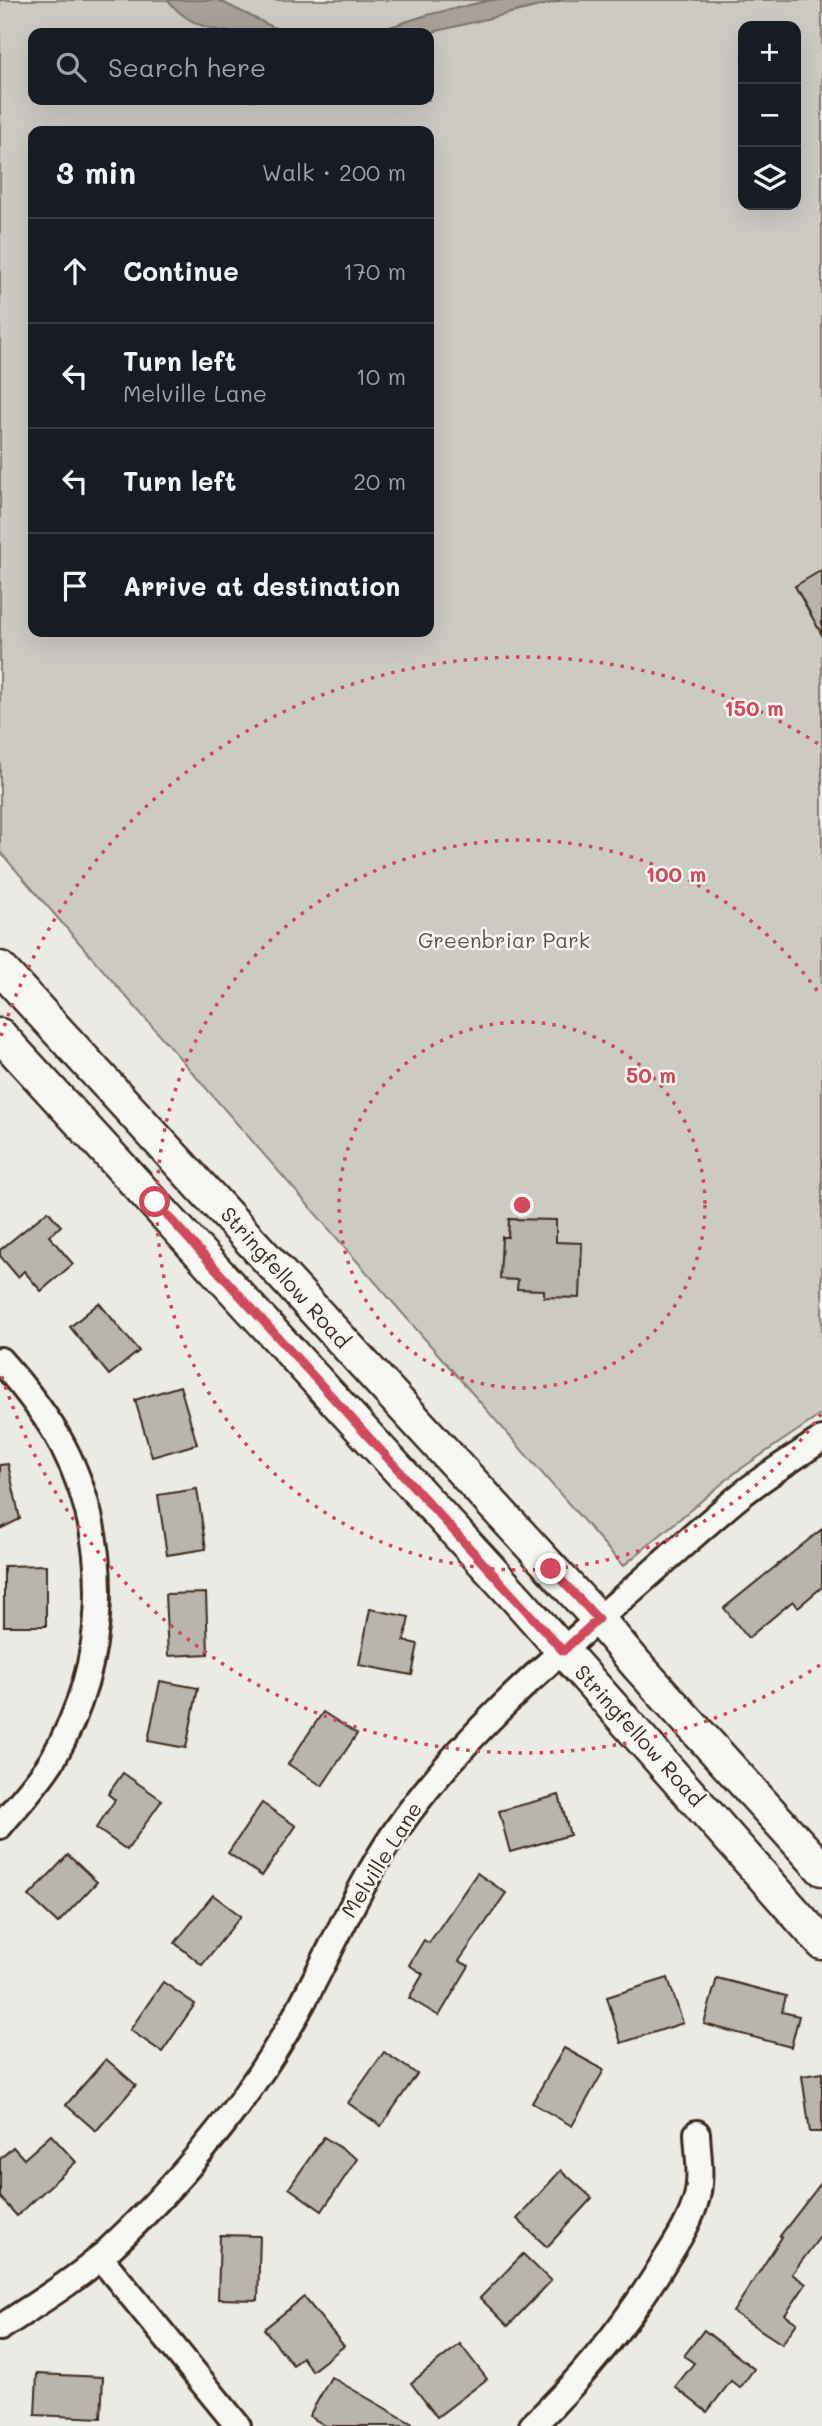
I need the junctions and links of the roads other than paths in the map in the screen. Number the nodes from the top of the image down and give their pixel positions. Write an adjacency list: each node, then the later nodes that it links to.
1 (0, 968): 5 (main road, Stringfellow Road)
2 (0, 1035): 6 (main road, Stringfellow Road)
3 (0, 1360): 7 (street)
4 (822, 1439): 5 (street, Melville Lane)
5 (598, 1619): 6 (street, Melville Lane); 8 (main road, Stringfellow Road)
6 (563, 1651): 9 (main road, Stringfellow Road); 11 (street, Melville Lane)
7 (0, 1826)
8 (822, 1869)
9 (822, 1943)
10 (697, 2133): 14 (street)
11 (100, 2258): 12 (street, Melville Lane); 13 (street)
12 (0, 2328)
13 (238, 2426)
14 (532, 2426)

